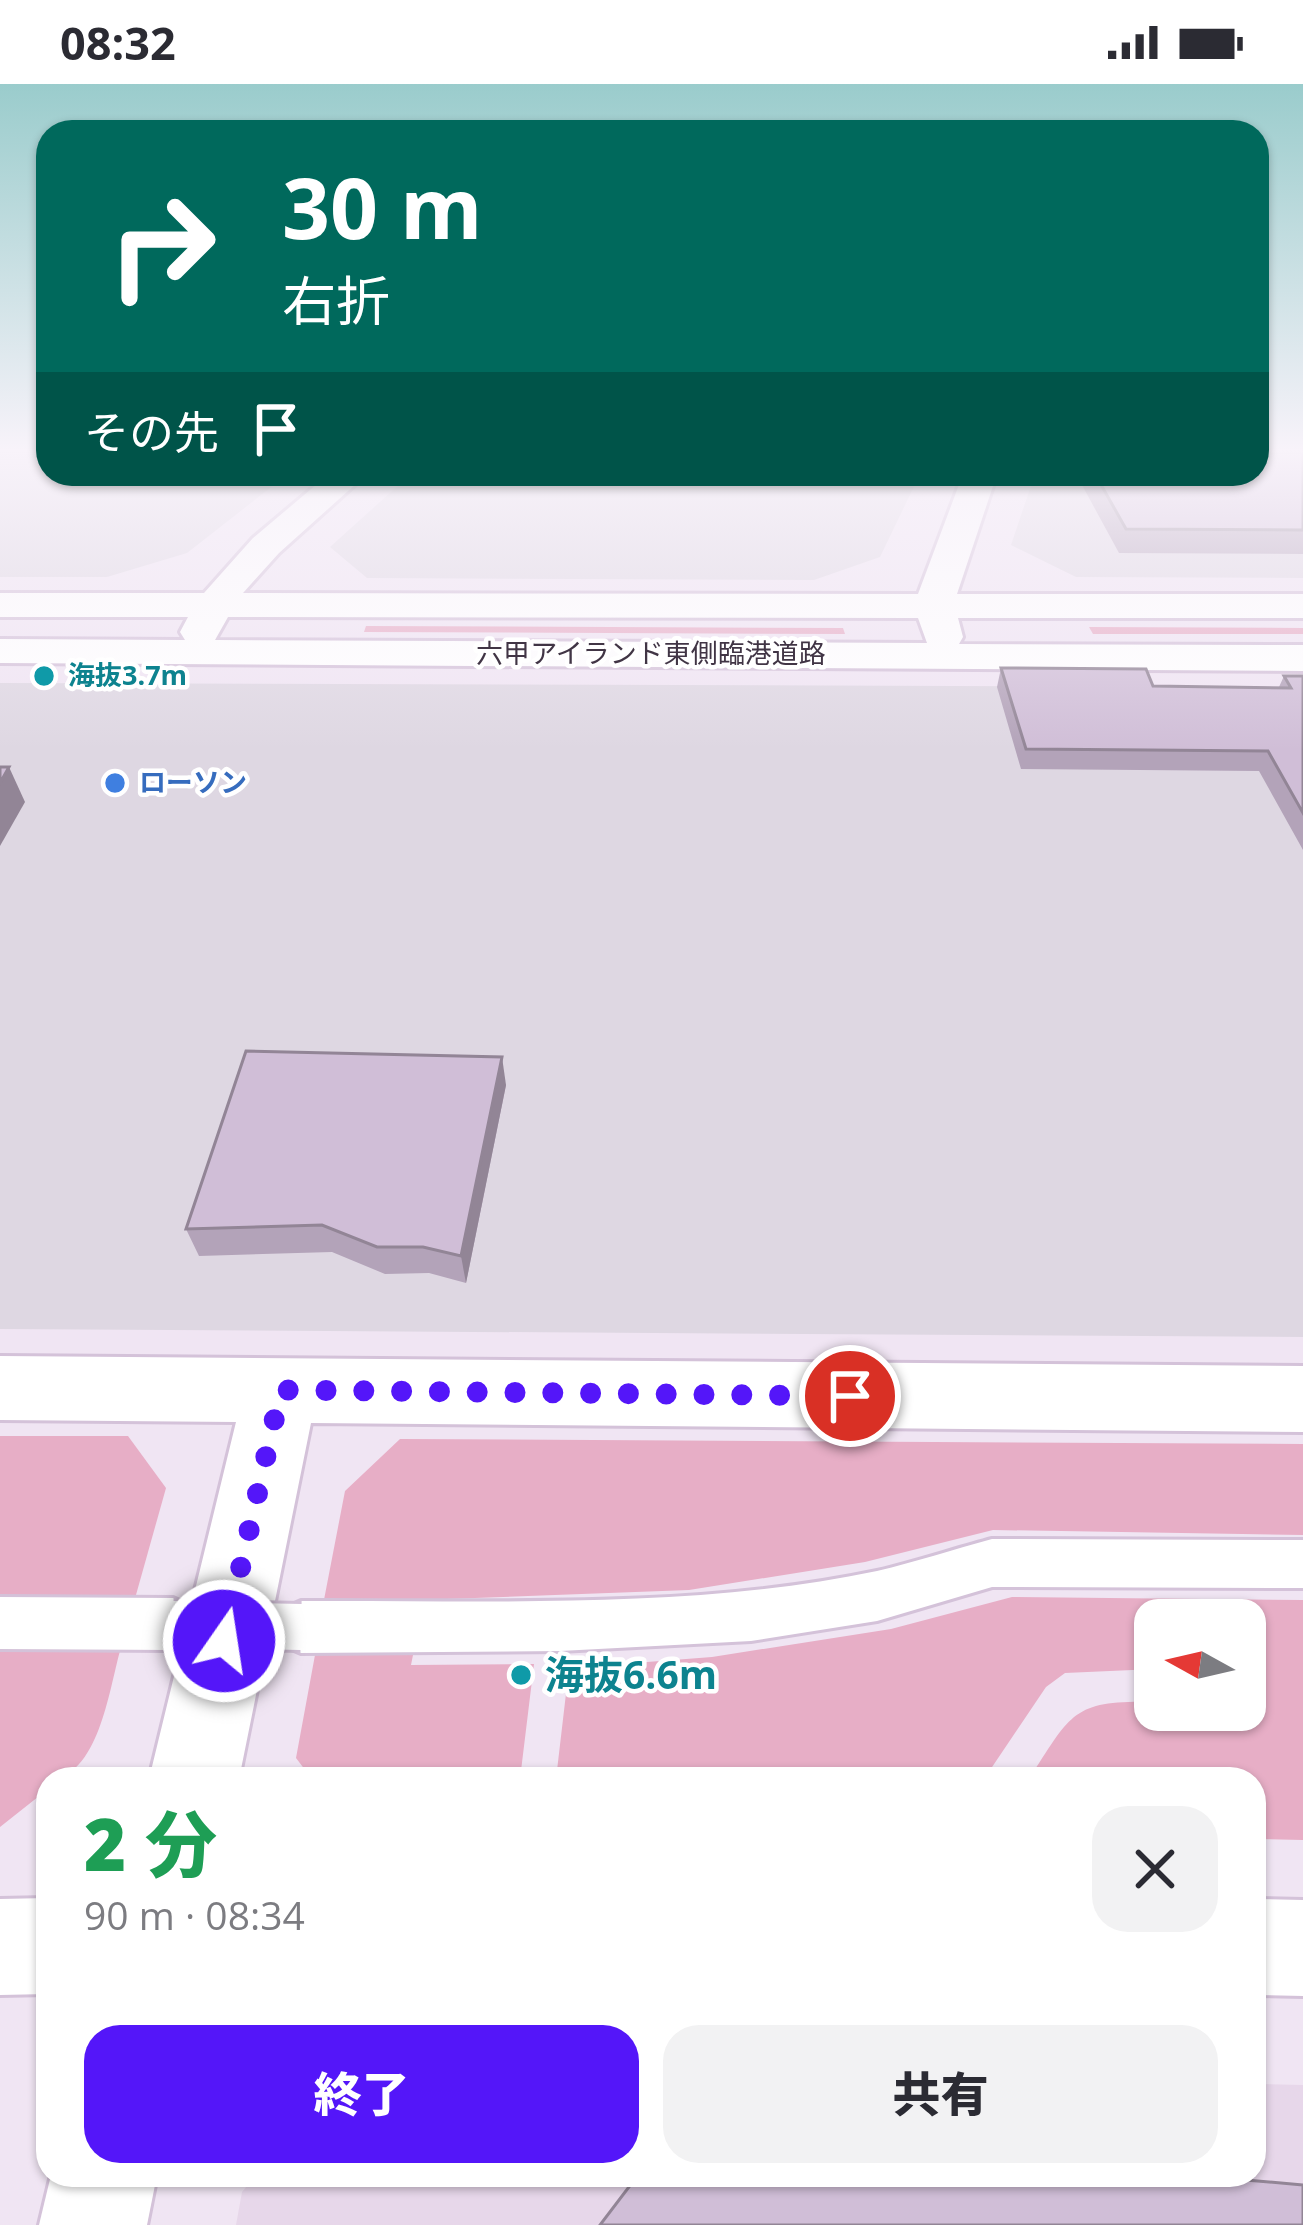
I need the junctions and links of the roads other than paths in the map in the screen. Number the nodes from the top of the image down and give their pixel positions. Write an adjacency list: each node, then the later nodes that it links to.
1 (258, 550): 5 (street)
2 (953, 550): 3 (street)
3 (934, 603): 5 (street, 六甲アイランド東側臨港道路); 6 (street, 六甲アイランド東側臨港道路); 9 (street)
4 (0, 605): 5 (street, 六甲アイランド東側臨港道路)
5 (213, 606): 8 (street)
6 (1303, 606)
7 (0, 651): 8 (street, 六甲アイランド東側臨港道路)
8 (191, 651): 9 (street, 六甲アイランド東側臨港道路)
9 (948, 656): 10 (street, 六甲アイランド東側臨港道路)
10 (1303, 658)
11 (0, 1388): 12 (street)
12 (281, 1390): 13 (street); 16 (street)
13 (1303, 1399)
14 (1303, 1564): 15 (street, bridge)
15 (0, 1623)
16 (197, 1767)
17 (36, 1946): 18 (street)
18 (0, 1947)
19 (1266, 1947): 20 (street)
20 (1303, 1948)
21 (101, 2187): 22 (street)
22 (92, 2225)

